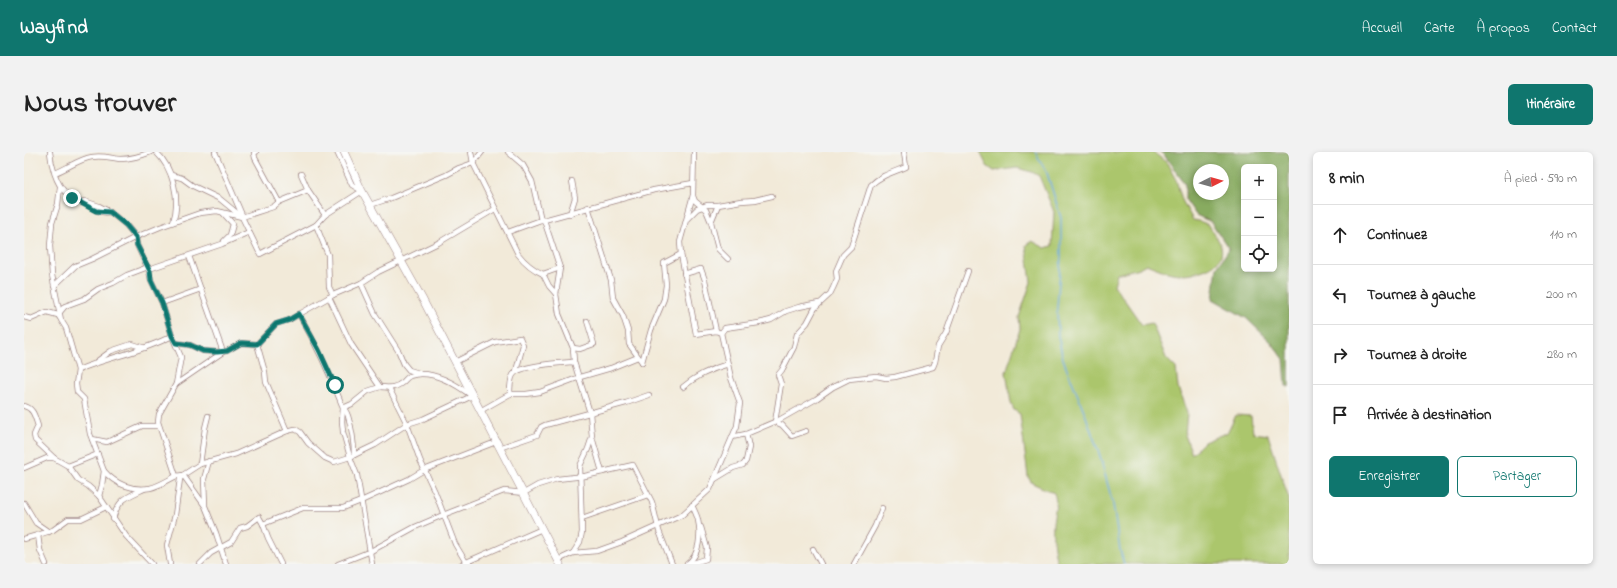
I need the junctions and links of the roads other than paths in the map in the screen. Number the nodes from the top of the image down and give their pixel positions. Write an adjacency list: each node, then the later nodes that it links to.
1 (50, 152): 14 (street)
2 (150, 152): 15 (street)
3 (156, 152): 18 (street)
4 (215, 152): 36 (street)
5 (256, 152): 26 (street)
6 (337, 152): 23 (street)
7 (344, 152): 23 (main road)
8 (471, 152): 13 (street)
9 (482, 152): 13 (street)
10 (508, 152): 39 (street)
11 (904, 152): 62 (street)
12 (694, 153): 20 (street)
13 (473, 163): 27 (street); 31 (street)
14 (52, 164): 15 (street); 16 (street)
15 (68, 168): 16 (street)
16 (55, 173): 21 (street)
17 (301, 174): 22 (street)
18 (172, 175): 33 (street); 36 (street)
19 (572, 181): 34 (street)
20 (693, 183): 24 (street); 29 (street)
21 (60, 187): 45 (street); 57 (street)
22 (308, 190): 26 (street); 35 (street)
23 (362, 191): 27 (main road); 35 (street)
24 (693, 195): 30 (street); 38 (street)
25 (772, 196): 28 (street)
26 (279, 202): 36 (street)
27 (370, 205): 50 (main road)
28 (718, 205): 30 (street); 41 (street)
29 (588, 207): 34 (street); 75 (street)
30 (701, 207): 38 (street); 41 (street)
31 (495, 209): 44 (street); 50 (street)
32 (222, 212): 36 (street); 37 (street); 46 (street)
33 (176, 213): 37 (street); 40 (street)
34 (570, 214): 39 (street)
35 (325, 215): 42 (street)
36 (242, 217): 43 (street)
37 (184, 219): 40 (street)
38 (687, 219): 47 (street)
39 (542, 220): 44 (street); 52 (street)
40 (173, 222): 45 (street)
41 (711, 222): 49 (street)
42 (316, 225): 43 (street); 60 (street)
43 (249, 232): 46 (street)
44 (508, 232): 54 (street)
45 (136, 237): 51 (street); 57 (street)
46 (222, 244): 48 (street)
47 (680, 254): 55 (street); 75 (street)
48 (189, 256): 51 (street); 58 (street)
49 (728, 259)
50 (401, 261): 56 (street); 76 (main road)
51 (148, 268): 61 (street); 63 (street)
52 (560, 268): 54 (street); 59 (street)
53 (968, 271): 96 (street)
54 (543, 274): 59 (street)
55 (684, 274): 68 (street); 68 (street)
56 (361, 283): 60 (street); 82 (street)
57 (54, 286): 63 (street)
58 (201, 289): 61 (street); 74 (street)
59 (556, 294): 73 (street)
60 (331, 296): 64 (street); 85 (street)
61 (162, 303): 69 (street)
62 (820, 303): 68 (street); 96 (street)
63 (60, 312): 66 (street)
64 (299, 314): 71 (street); 92 (street)
65 (24, 317): 66 (street)
66 (61, 320): 80 (street)
67 (587, 321): 73 (street)
68 (719, 332): 79 (street)
69 (172, 336): 70 (street); 72 (street)
70 (176, 343): 74 (street); 84 (street)
71 (257, 344): 74 (street); 100 (street)
72 (145, 348): 78 (street); 78 (street)
73 (574, 348): 77 (street)
74 (223, 352): 84 (street)
75 (638, 357): 83 (street)
76 (456, 362): 81 (street); 90 (main road)
77 (574, 362): 81 (street); 83 (street)
78 (94, 364): 80 (street)
79 (728, 364): 86 (street); 103 (street)
80 (78, 370): 104 (street)
81 (516, 372): 88 (street)
82 (420, 374): 87 (street); 90 (street)
83 (580, 377): 88 (street); 94 (street)
84 (176, 384): 98 (street)
85 (380, 387): 87 (street); 92 (street)
86 (683, 387)
87 (389, 388): 97 (street)
88 (510, 394): 93 (street)
89 (649, 395): 94 (street)
90 (472, 396): 93 (main road); 97 (street)
91 (24, 406): 108 (street)
92 (343, 408): 107 (street); 107 (street)
93 (480, 411): 105 (main road)
94 (590, 413): 102 (street); 105 (street)
95 (208, 416): 110 (street)
96 (775, 422): 99 (street); 101 (street)
97 (407, 424): 107 (street); 113 (street)
98 (159, 426): 104 (street); 117 (street)
99 (806, 430)
100 (286, 431): 107 (street); 109 (street)
101 (746, 434): 103 (street); 119 (street)
102 (592, 437): 115 (street); 118 (street)
103 (732, 437): 119 (street)
104 (92, 439): 106 (street)
105 (497, 445): 113 (street); 121 (main road)
106 (98, 454): 111 (street); 114 (street)
107 (352, 456): 124 (street)
108 (54, 458): 111 (street); 112 (street)
109 (209, 462): 110 (street); 127 (street)
110 (200, 464): 116 (street)
111 (68, 466): 123 (street)
112 (24, 468)
113 (424, 470): 124 (street); 130 (street)
114 (104, 471): 120 (street); 123 (street)
115 (602, 472): 118 (street); 122 (street)
116 (183, 475): 117 (street); 127 (street); 148 (street)
117 (176, 476): 120 (street)
118 (580, 477): 121 (street); 131 (street)
119 (714, 480): 126 (street)
120 (145, 488): 132 (street)
121 (524, 493): 130 (street); 136 (main road)
122 (648, 495): 131 (street); 135 (street)
123 (99, 496): 128 (street)
124 (362, 501): 134 (street); 142 (street)
125 (24, 502): 137 (street)
126 (692, 505): 133 (street); 135 (street)
127 (205, 506): 140 (street)
128 (106, 507): 132 (street); 137 (street)
129 (882, 508): 157 (street)
130 (443, 515): 142 (street); 145 (street)
131 (582, 518): 143 (street)
132 (113, 519): 147 (street)
133 (698, 520): 155 (street); 155 (street)
134 (263, 524): 140 (street); 151 (street)
135 (658, 525): 143 (street); 154 (street)
136 (542, 529): 144 (main road); 145 (street)
137 (48, 532): 138 (street)
138 (38, 535): 139 (street); 146 (street)
139 (24, 539)
140 (220, 546): 149 (street); 150 (street)
141 (813, 549): 156 (street)
142 (371, 551): 152 (street); 153 (street)
143 (573, 553): 144 (street)
144 (559, 562)
145 (465, 563)
146 (46, 564)
147 (152, 564)
148 (170, 564)
149 (200, 564)
150 (226, 564)
151 (281, 564)
152 (338, 564)
153 (372, 564)
154 (672, 564)
155 (688, 564)
156 (821, 564)
157 (854, 564)

